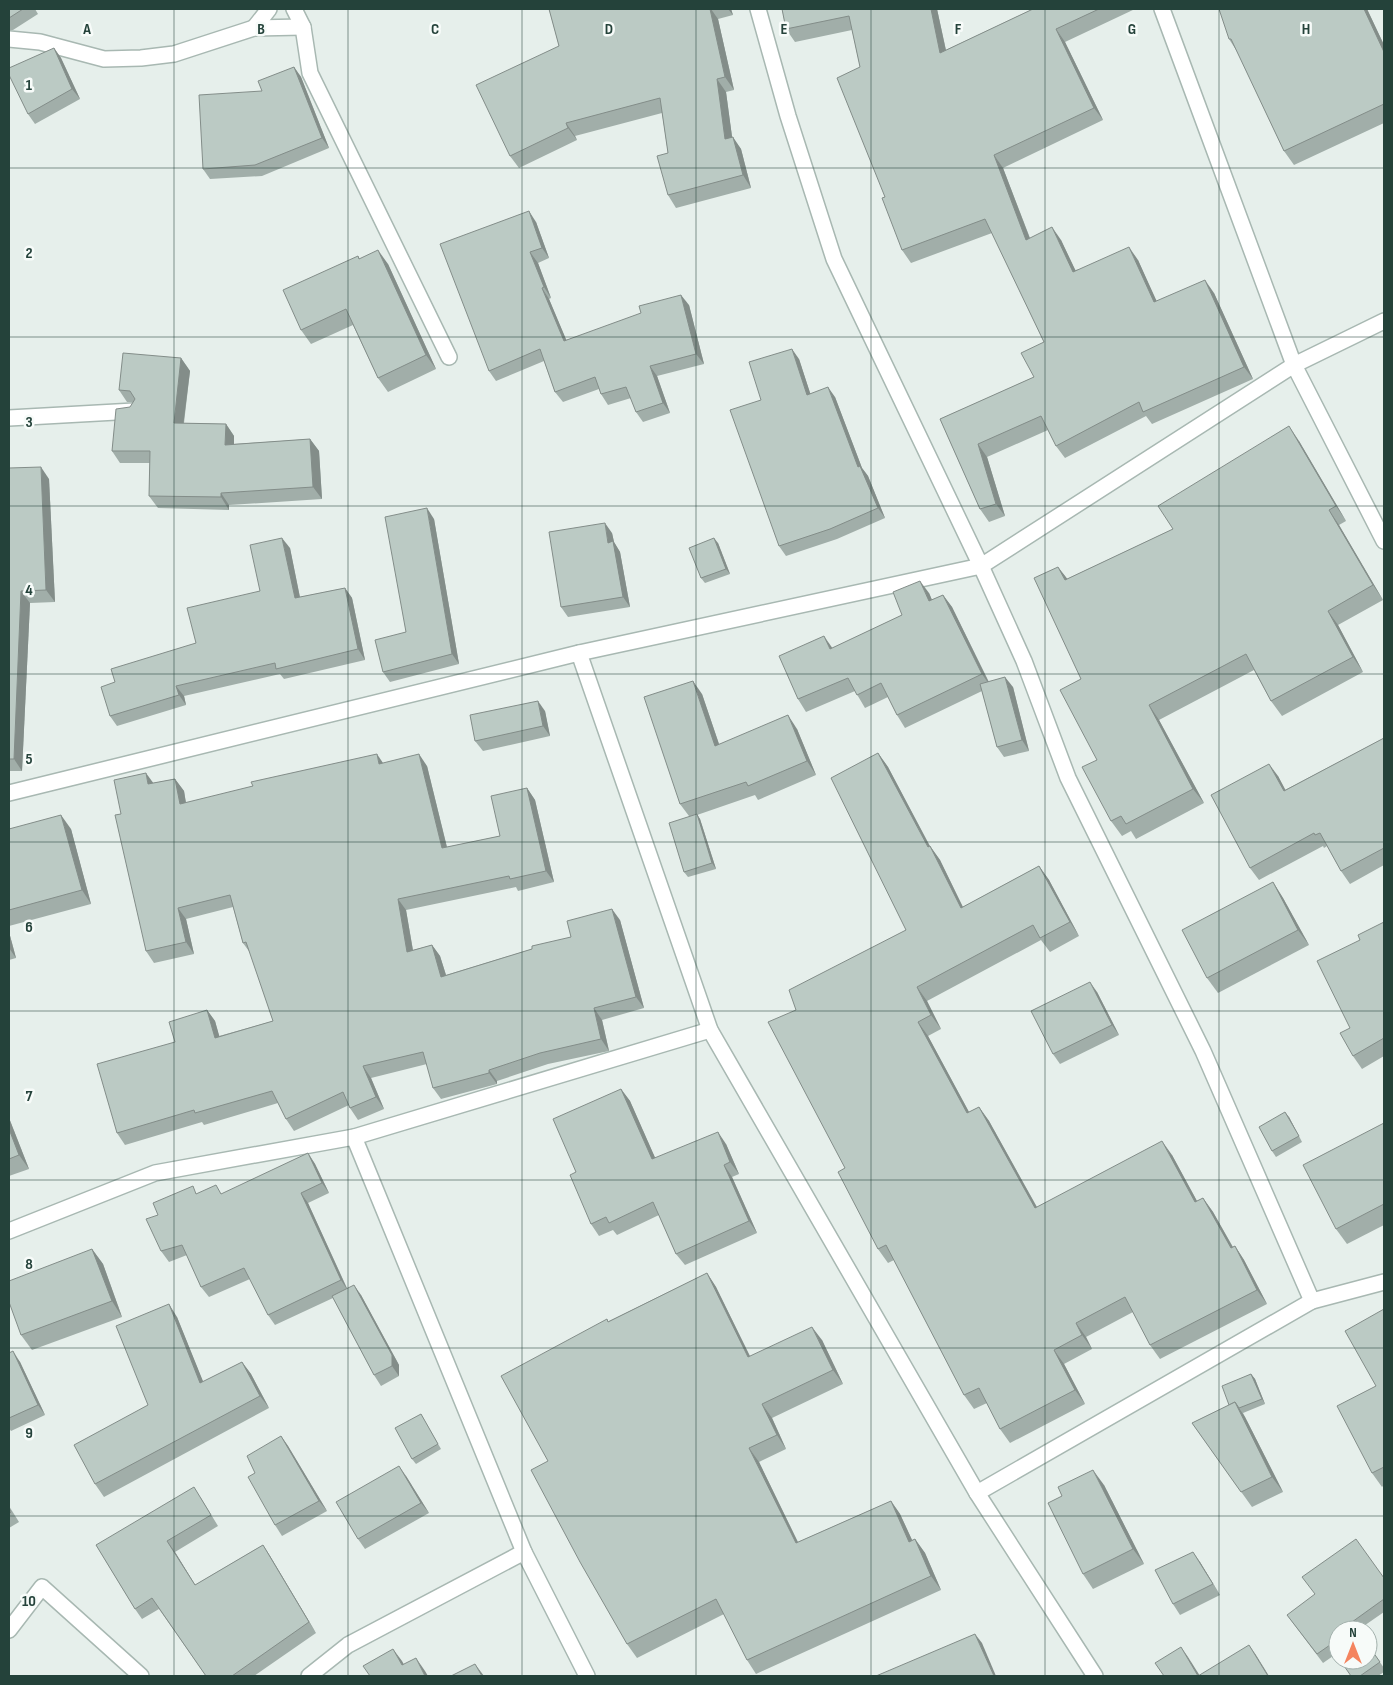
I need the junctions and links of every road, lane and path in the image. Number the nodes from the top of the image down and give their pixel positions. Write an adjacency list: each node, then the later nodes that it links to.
1 (269, 9): 6 (street)
2 (294, 9): 5 (street)
3 (758, 9): 14 (street)
4 (1162, 9): 10 (street)
5 (303, 27): 6 (street); 9 (street)
6 (254, 28): 7 (street)
7 (9, 39)
8 (1384, 321): 10 (street)
9 (449, 357)
10 (1294, 365): 13 (street); 14 (street)
11 (134, 411): 12 (street)
12 (9, 418)
13 (1384, 541)
14 (981, 566): 15 (street); 21 (street)
15 (579, 653): 16 (street); 17 (street)
16 (9, 793)
17 (710, 1030): 18 (street); 22 (street)
18 (354, 1136): 19 (street); 23 (street)
19 (9, 1231)
20 (1384, 1282): 21 (street)
21 (1312, 1301): 22 (street)
22 (976, 1493): 28 (street)
23 (524, 1552): 26 (street); 27 (street)
24 (9, 1630): 25 (street)
25 (141, 1676)
26 (309, 1676)
27 (587, 1676)
28 (1095, 1676)

